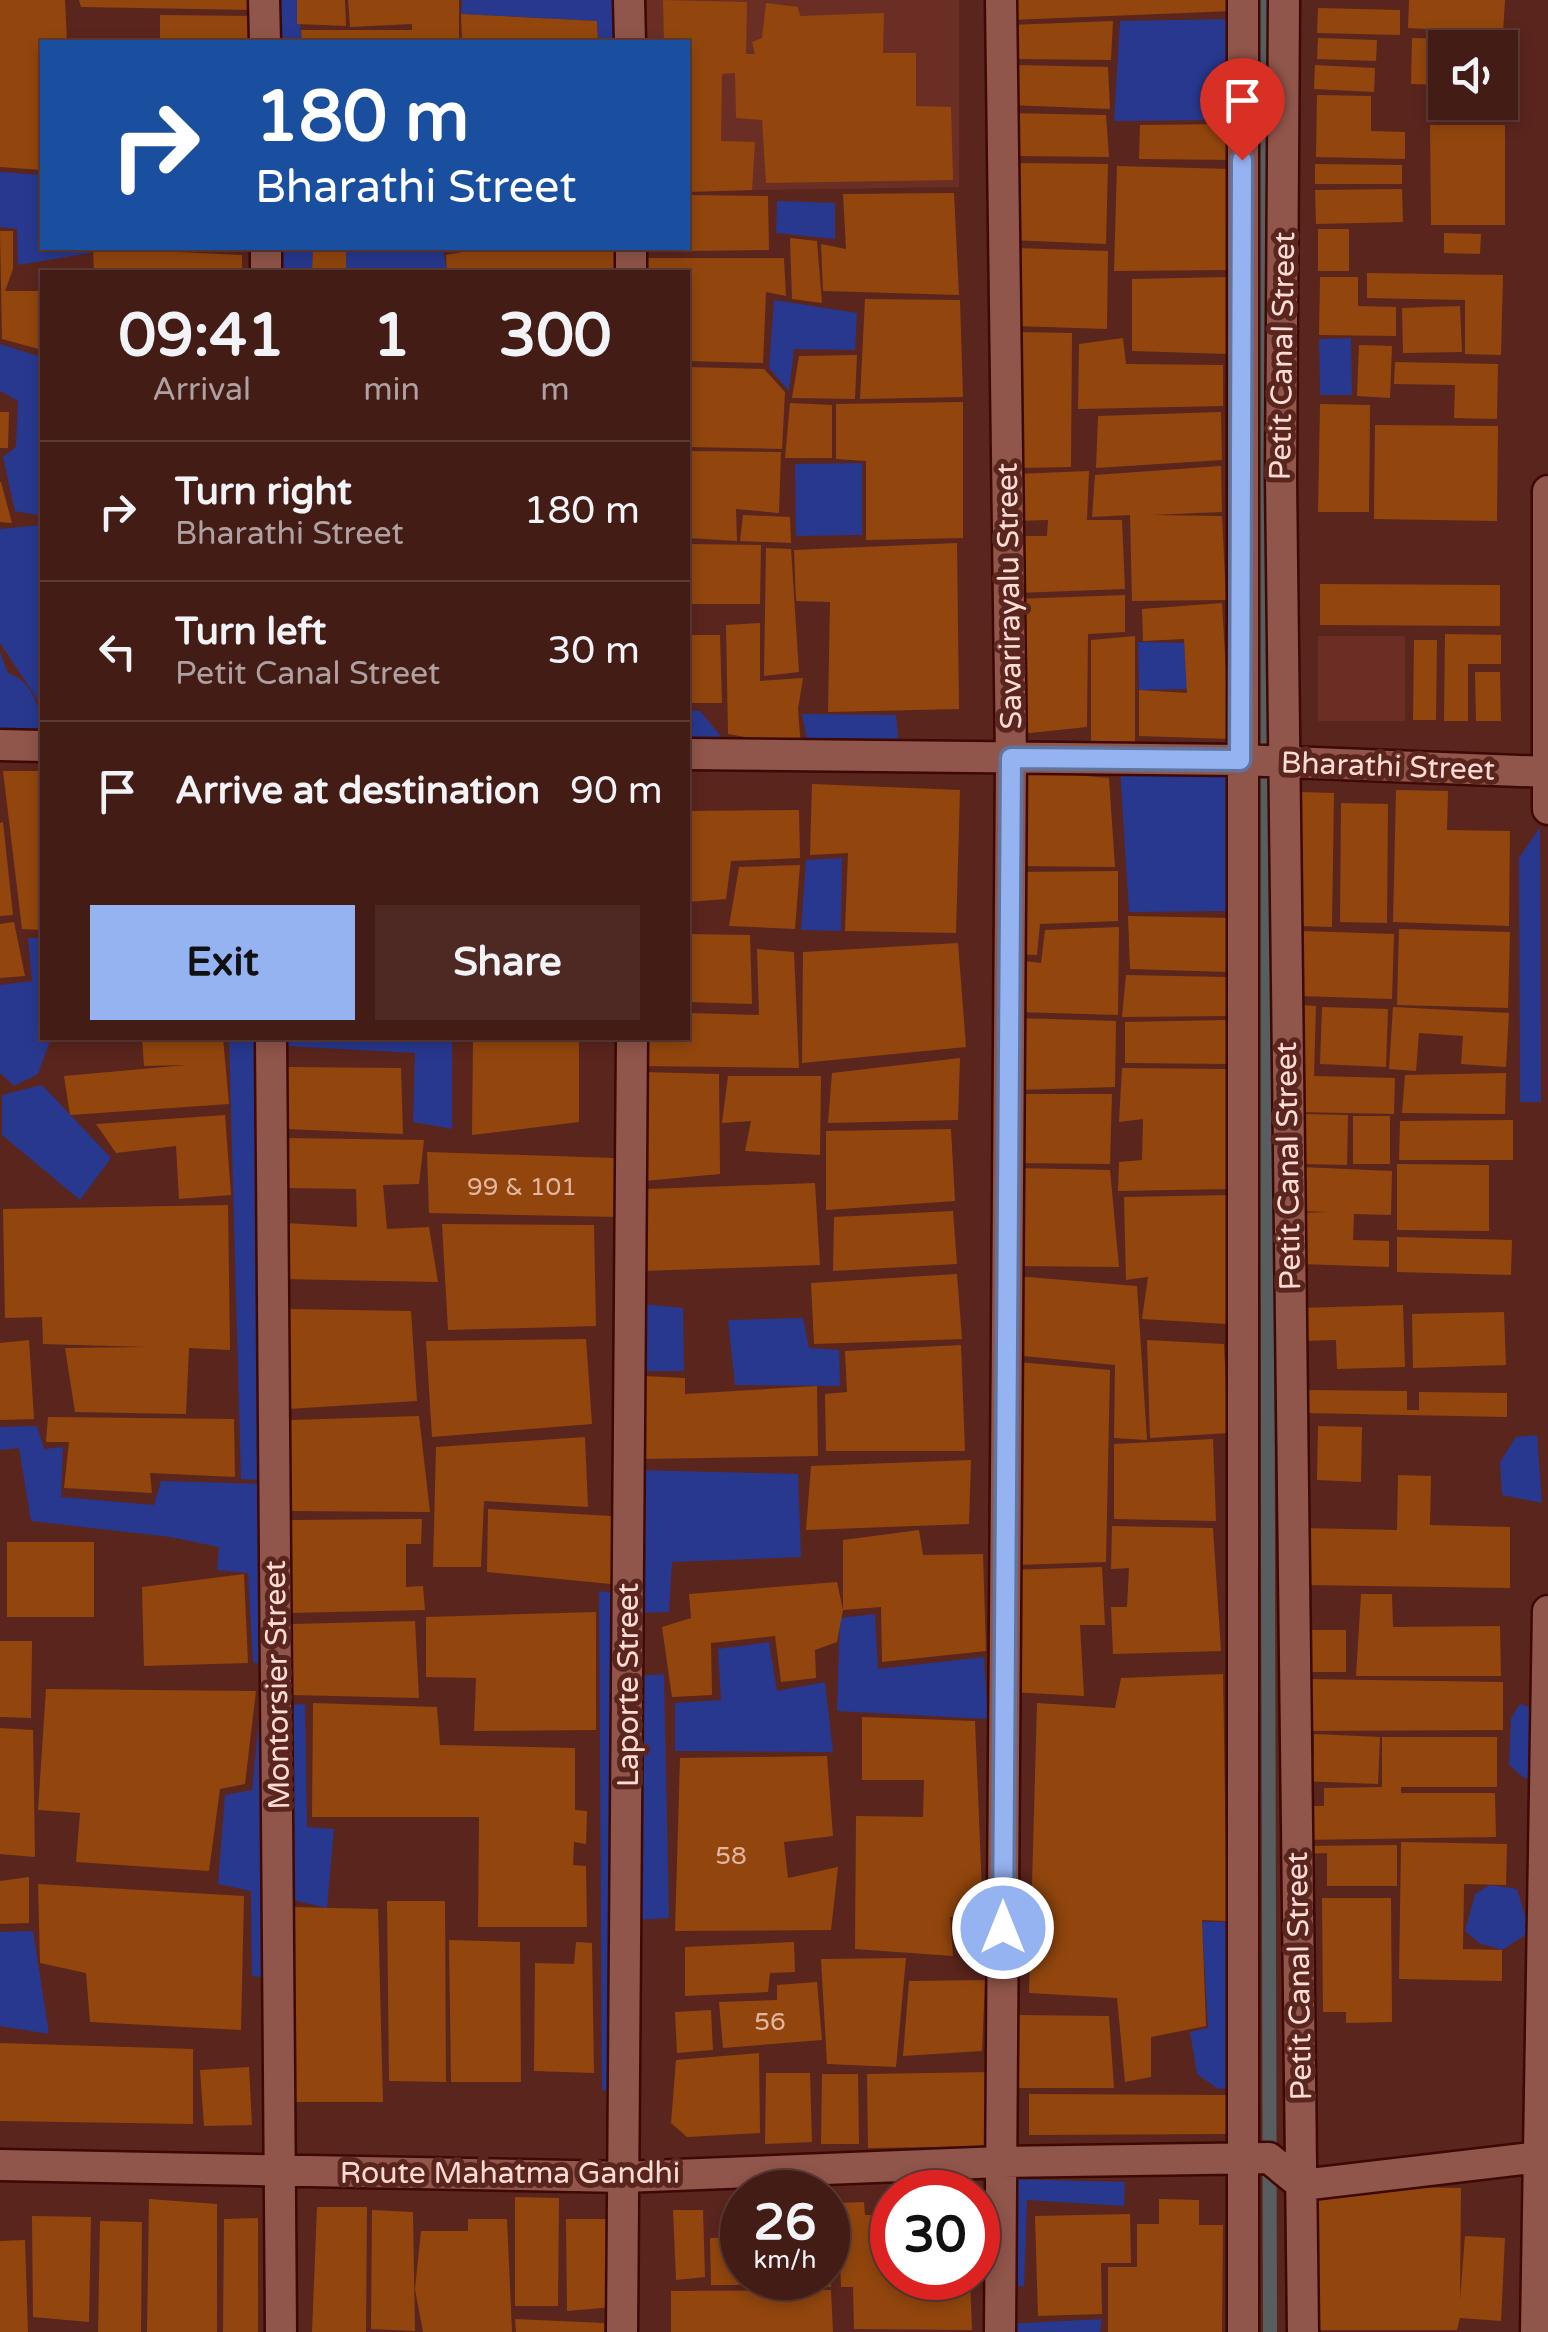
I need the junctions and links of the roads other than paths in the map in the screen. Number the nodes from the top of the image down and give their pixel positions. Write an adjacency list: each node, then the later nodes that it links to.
1 (264, 0): 6 (street)
2 (629, 0): 7 (street)
3 (1000, 0): 12 (street, Savarirayalu Street)
4 (1243, 0): 13 (street, Petit Canal Street)
5 (1284, 0): 14 (street, Petit Canal Street)
6 (265, 40)
7 (630, 40)
8 (1548, 491): 15 (street)
9 (0, 746): 10 (street)
10 (40, 746)
11 (690, 754): 12 (street, Bharathi Street)
12 (1011, 758): 13 (street, Bharathi Street); 22 (street, Savarirayalu Street)
13 (1244, 760): 14 (street, Bharathi Street); 21 (street, Petit Canal Street)
14 (1281, 762): 15 (street, Bharathi Street); 26 (street, Petit Canal Street)
15 (1547, 772): 16 (street)
16 (1548, 809)
17 (271, 1040): 24 (street, Montorsier Street)
18 (632, 1040): 25 (street, Laporte Street)
19 (1548, 1611): 20 (street)
20 (1544, 2156): 26 (street); 32 (street)
21 (1242, 2158): 22 (street, Route Mahatma Gandhi); 26 (street, Route Mahatma Gandhi); 30 (street, Petit Canal Street)
22 (1002, 2162): 25 (street, Route Mahatma Gandhi); 29 (street, Savarirayalu Street)
23 (0, 2165): 24 (street, Route Mahatma Gandhi)
24 (281, 2172): 25 (street, Route Mahatma Gandhi); 27 (street, Montorsier Street)
25 (624, 2176): 28 (street, Laporte Street)
26 (1302, 2186): 31 (street, Petit Canal Street)
27 (281, 2332)
28 (622, 2332)
29 (1000, 2332)
30 (1243, 2332)
31 (1303, 2332)
32 (1536, 2332)

